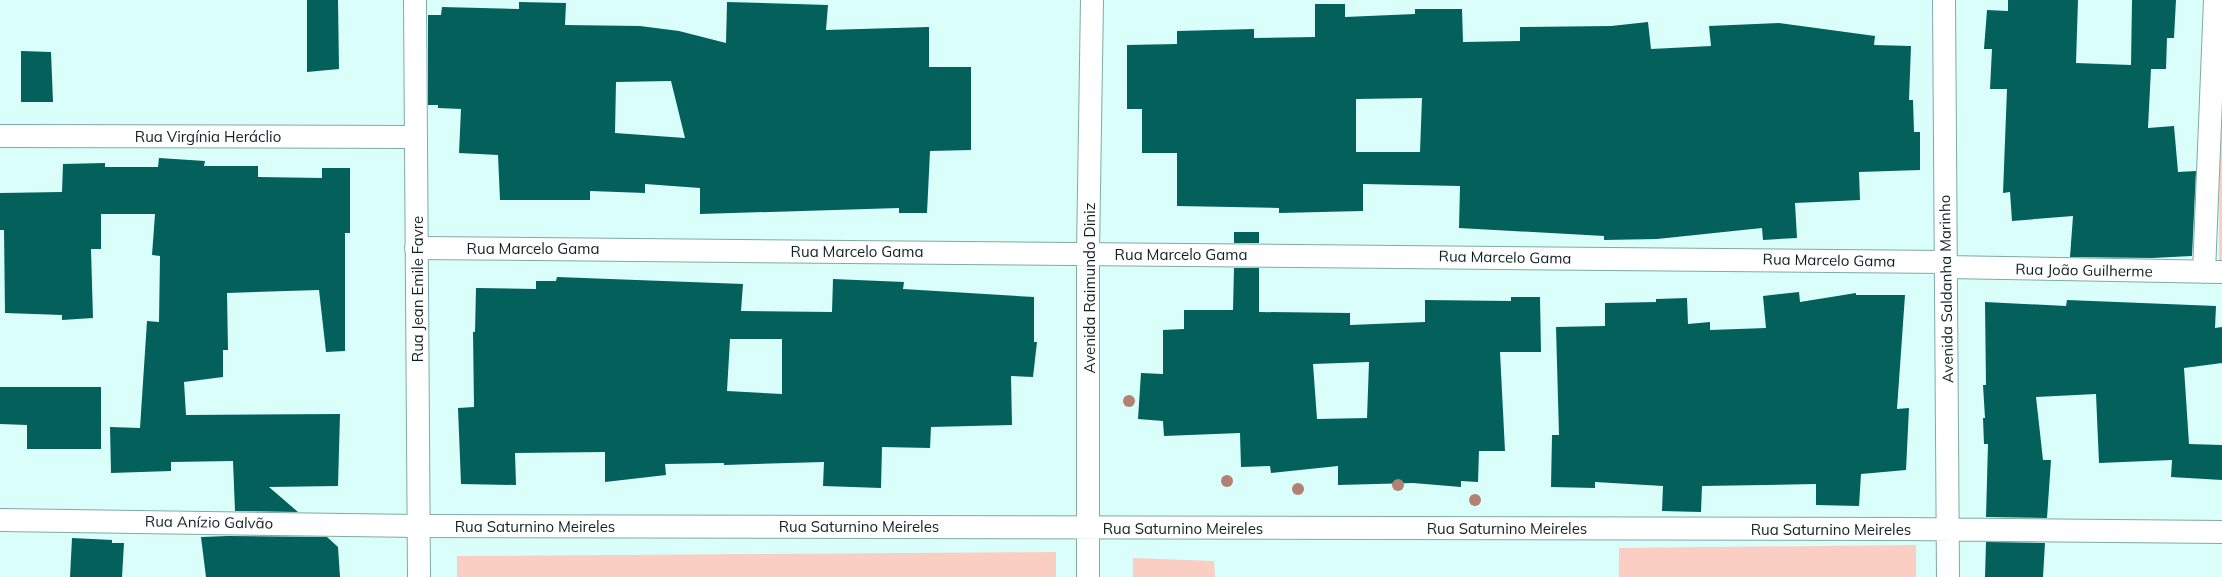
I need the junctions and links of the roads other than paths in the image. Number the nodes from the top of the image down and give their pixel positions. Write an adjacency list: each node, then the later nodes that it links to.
1 (415, 0): 7 (street, Rua Jean Emile Favre)
2 (1092, 0): 9 (street, Avenida Raimundo Diniz)
3 (1944, 0): 10 (street, Avenida Saldanha Marinho)
4 (2215, 0): 5 (street)
5 (2218, 53): 11 (street)
6 (0, 136): 7 (street, Rua Virgínia Heráclio)
7 (416, 137): 8 (street, Rua Jean Emile Favre)
8 (416, 248): 9 (street, Rua Marcelo Gama); 13 (street, Rua Jean Emile Favre)
9 (1088, 253): 10 (street, Rua Marcelo Gama); 14 (street, Avenida Raimundo Diniz)
10 (1945, 265): 11 (street, Rua João Guilherme); 15 (street, Avenida Saldanha Marinho)
11 (2213, 272)
12 (0, 520): 13 (street, Rua Anízio Galvão)
13 (418, 526): 14 (street, Rua Saturnino Meireles); 17 (street, Rua Jean Emile Favre)
14 (1089, 528): 15 (street, Rua Saturnino Meireles); 18 (street, Avenida Raimundo Diniz)
15 (1948, 529): 16 (street, Rua Saturnino Meireles); 19 (street, Avenida Saldanha Marinho)
16 (2222, 532)
17 (419, 577)
18 (1088, 577)
19 (1948, 577)

